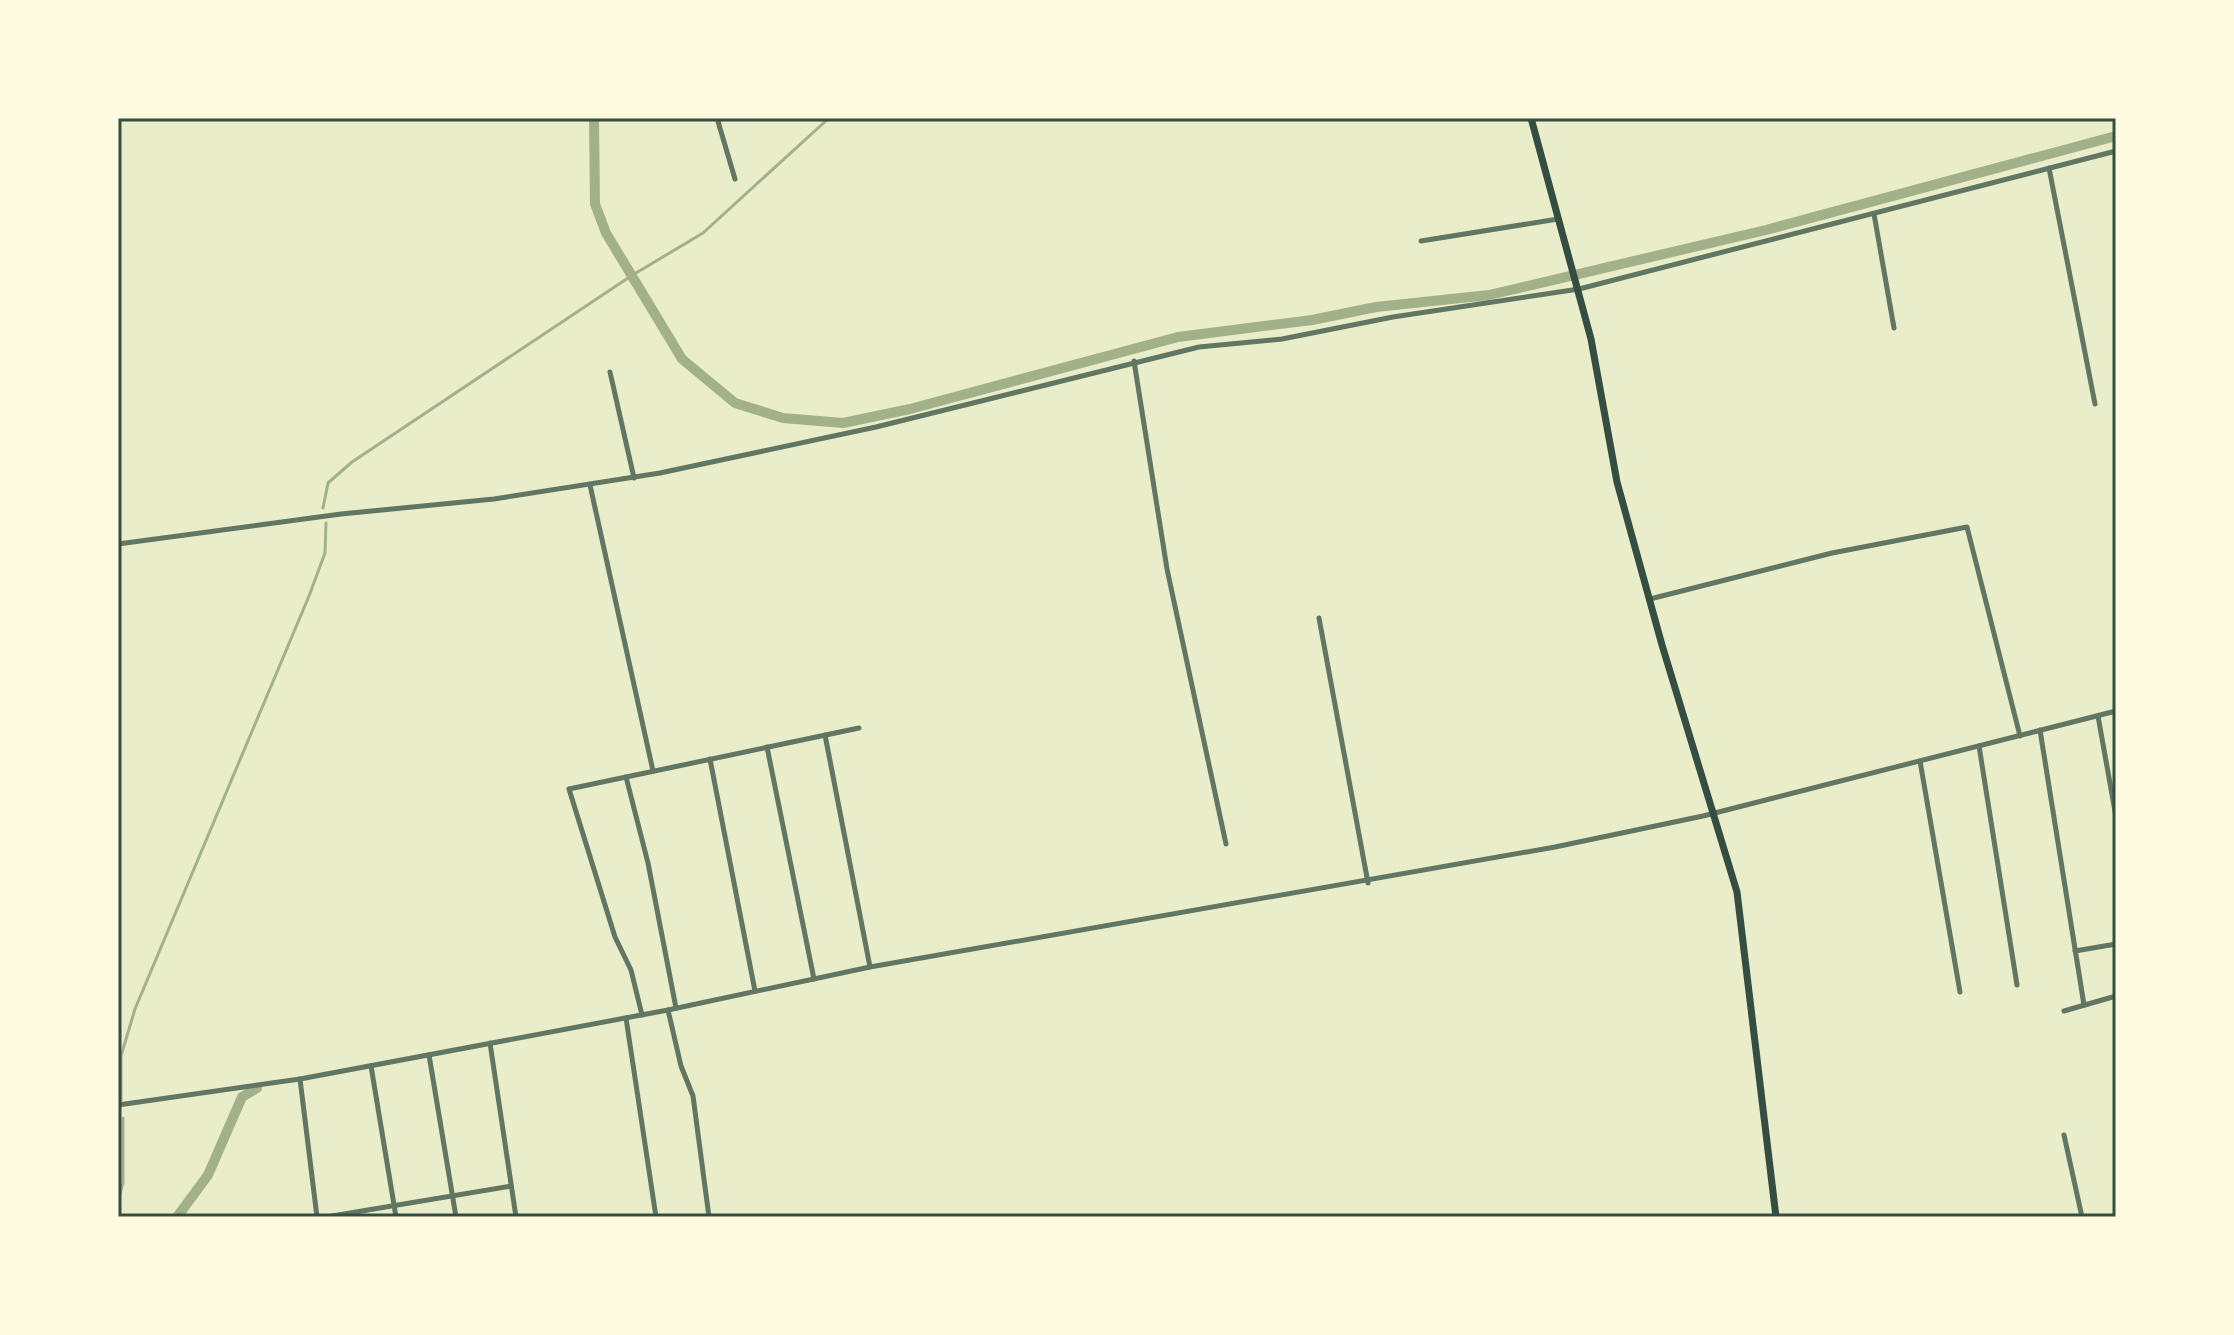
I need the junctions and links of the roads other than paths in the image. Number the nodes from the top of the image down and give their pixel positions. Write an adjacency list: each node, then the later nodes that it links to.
1 (717, 118): 5 (street)
2 (1531, 118): 7 (main road)
3 (2116, 151): 4 (street)
4 (2049, 168): 6 (street); 13 (street)
5 (735, 179)
6 (1874, 214): 9 (street); 10 (street)
7 (1559, 218): 8 (street); 9 (main road)
8 (1421, 241)
9 (1578, 285): 11 (street); 17 (main road)
10 (1894, 328)
11 (1134, 361): 14 (street); 33 (street)
12 (610, 372): 14 (street)
13 (2095, 404)
14 (634, 478): 15 (street)
15 (590, 485): 16 (street); 29 (street)
16 (118, 544)
17 (1650, 599): 24 (street); 31 (main road)
18 (1319, 618): 34 (street)
19 (2116, 711): 20 (street)
20 (2098, 716): 22 (street); 32 (street)
21 (859, 728): 23 (street)
22 (2040, 730): 24 (street); 36 (street)
23 (825, 735): 26 (street); 37 (street)
24 (2020, 736): 25 (street)
25 (1979, 746): 28 (street); 39 (street)
26 (767, 747): 27 (street); 38 (street)
27 (710, 759): 29 (street); 40 (street)
28 (1920, 761): 31 (street); 41 (street)
29 (653, 771): 30 (street)
30 (626, 777): 44 (street); 47 (street)
31 (1715, 813): 34 (street); 65 (main road)
32 (2116, 817)
33 (1226, 844)
34 (1368, 883): 37 (street)
35 (2116, 944): 36 (street)
36 (2075, 951): 43 (street)
37 (870, 967): 38 (street)
38 (814, 979): 40 (street)
39 (2017, 985)
40 (755, 991): 44 (street)
41 (1960, 992)
42 (2116, 996): 43 (street)
43 (2084, 1005): 46 (street)
44 (676, 1008): 45 (street)
45 (668, 1010): 47 (street); 64 (street)
46 (2064, 1011)
47 (642, 1015): 48 (street)
48 (626, 1018): 49 (street); 63 (street)
49 (490, 1043): 50 (street); 55 (street)
50 (429, 1055): 51 (street); 56 (street)
51 (371, 1066): 52 (street); 57 (street)
52 (300, 1079): 53 (street); 58 (street)
53 (118, 1105)
54 (2064, 1135): 66 (street)
55 (511, 1186): 56 (street); 62 (street)
56 (452, 1196): 57 (street); 61 (street)
57 (394, 1207): 59 (street); 60 (street)
58 (317, 1217)
59 (326, 1217)
60 (396, 1217)
61 (456, 1217)
62 (516, 1217)
63 (656, 1217)
64 (709, 1217)
65 (1776, 1217)
66 (2082, 1217)

